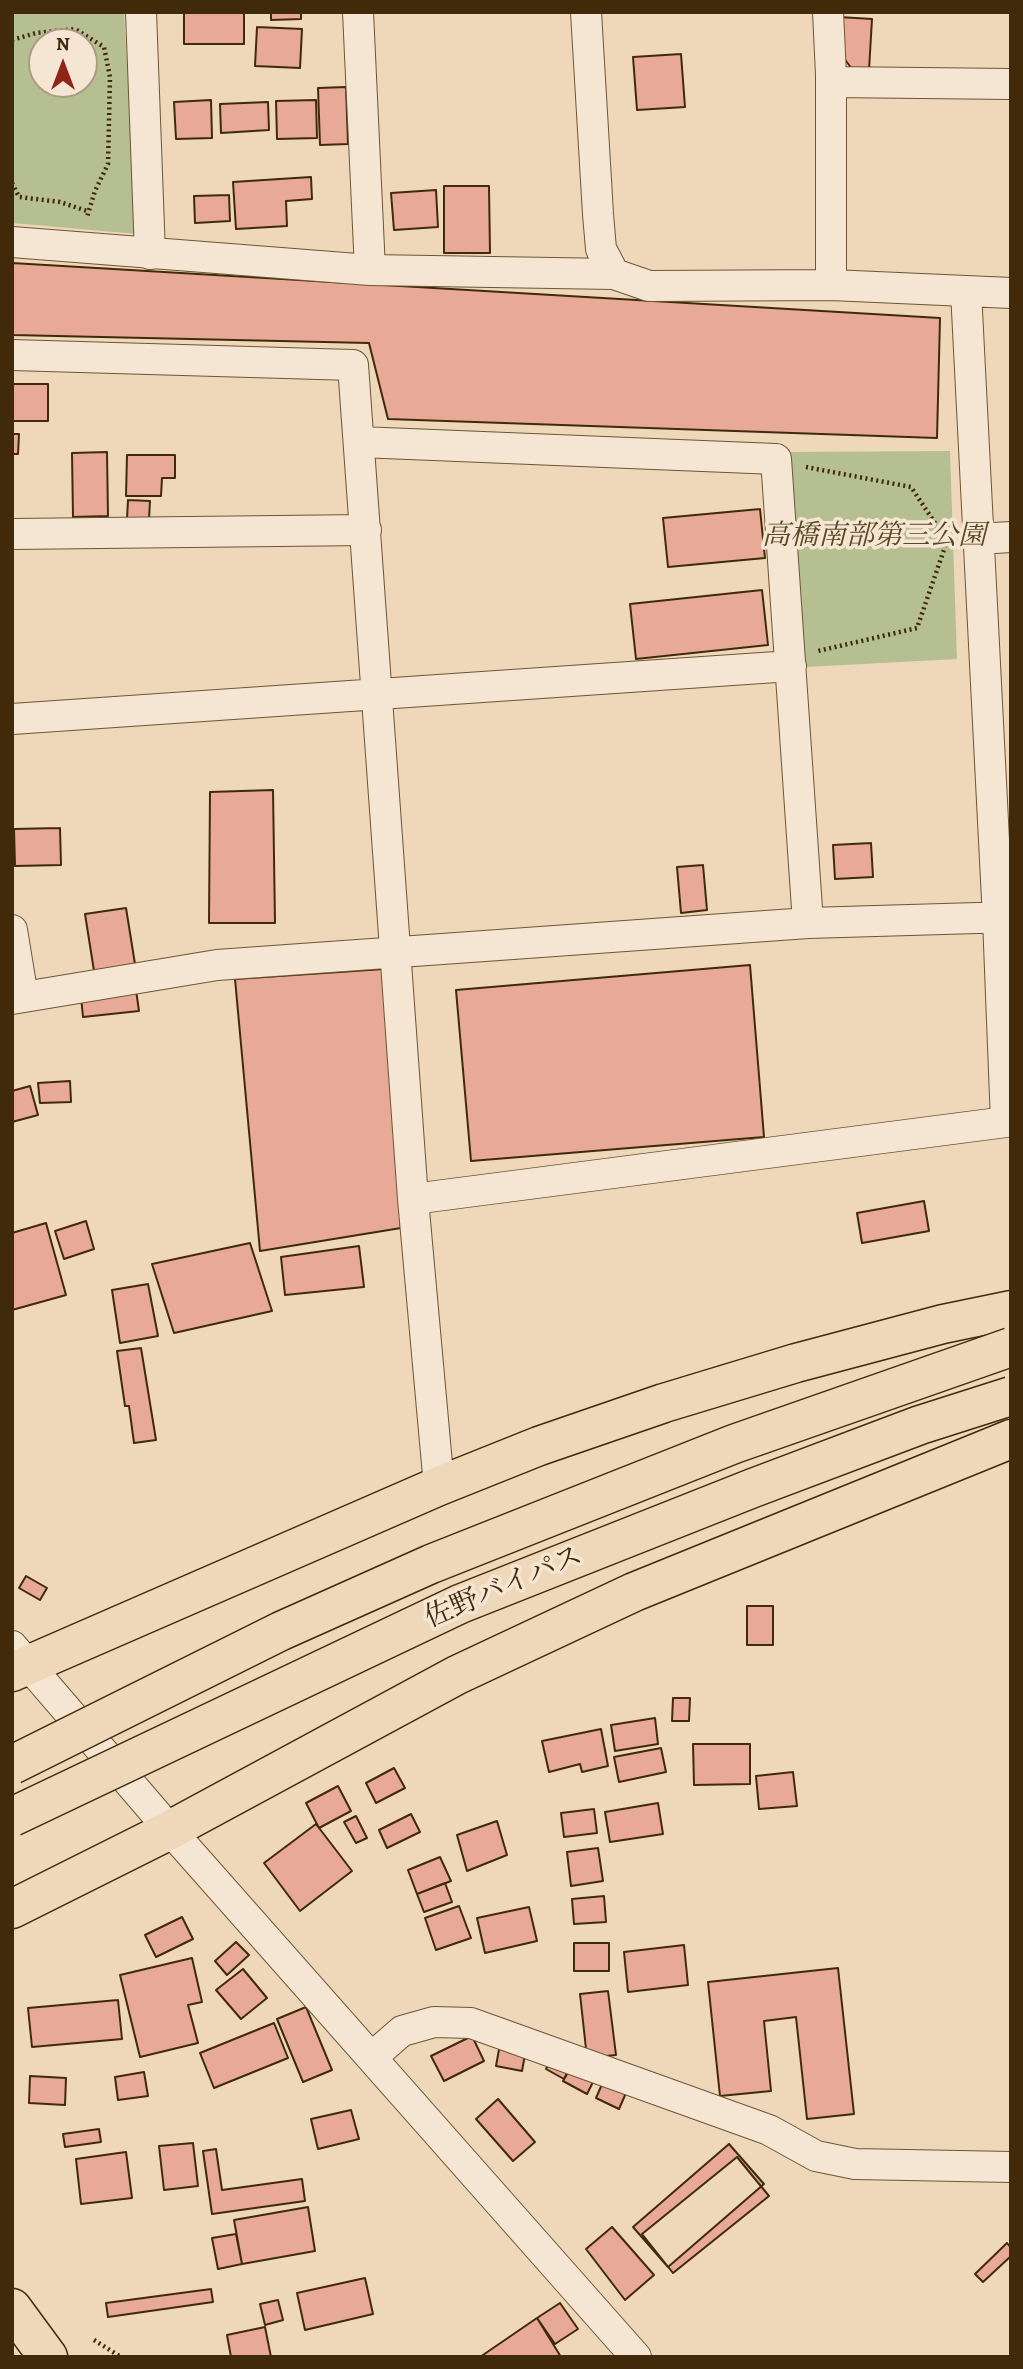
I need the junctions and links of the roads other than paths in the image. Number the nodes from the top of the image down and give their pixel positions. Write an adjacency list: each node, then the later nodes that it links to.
1 (141, 12): 8 (street)
2 (358, 12): 9 (street)
3 (586, 12): 10 (street)
4 (828, 12): 5 (street)
5 (831, 82): 6 (street); 11 (street)
6 (1011, 84)
7 (12, 242): 8 (street)
8 (150, 254): 9 (street)
9 (370, 270): 10 (street)
10 (614, 274): 11 (street)
11 (831, 285): 12 (street)
12 (966, 291): 13 (street); 19 (street)
13 (1011, 293)
14 (12, 355): 15 (street)
15 (360, 442): 16 (street); 20 (street)
16 (366, 530): 17 (street); 21 (street)
17 (12, 534)
18 (1011, 537): 19 (street)
19 (978, 540): 22 (street)
20 (790, 662): 21 (street); 25 (street)
21 (378, 694): 23 (street); 27 (street)
22 (999, 717): 24 (street)
23 (12, 719)
24 (1004, 918): 25 (street); 29 (street)
25 (808, 923): 27 (street)
26 (12, 930): 28 (street)
27 (395, 954): 28 (street); 29 (street)
28 (18, 998)
29 (413, 1199): 34 (street)
30 (1011, 1310): 34 (main road)
31 (1011, 1347): 36 (main road, 佐野バイパス, bridge)
32 (1011, 1396): 37 (main road, 佐野バイパス, bridge)
33 (1011, 1439): 38 (main road)
34 (439, 1486): 35 (main road)
35 (18, 1661): 38 (street)
36 (12, 1765)
37 (12, 1817)
38 (170, 1830): 39 (main road); 40 (street)
39 (12, 1909)
40 (372, 2057): 41 (street); 44 (street)
41 (1011, 2167)
42 (12, 2308): 43 (main road)
43 (48, 2357)
44 (636, 2357)

